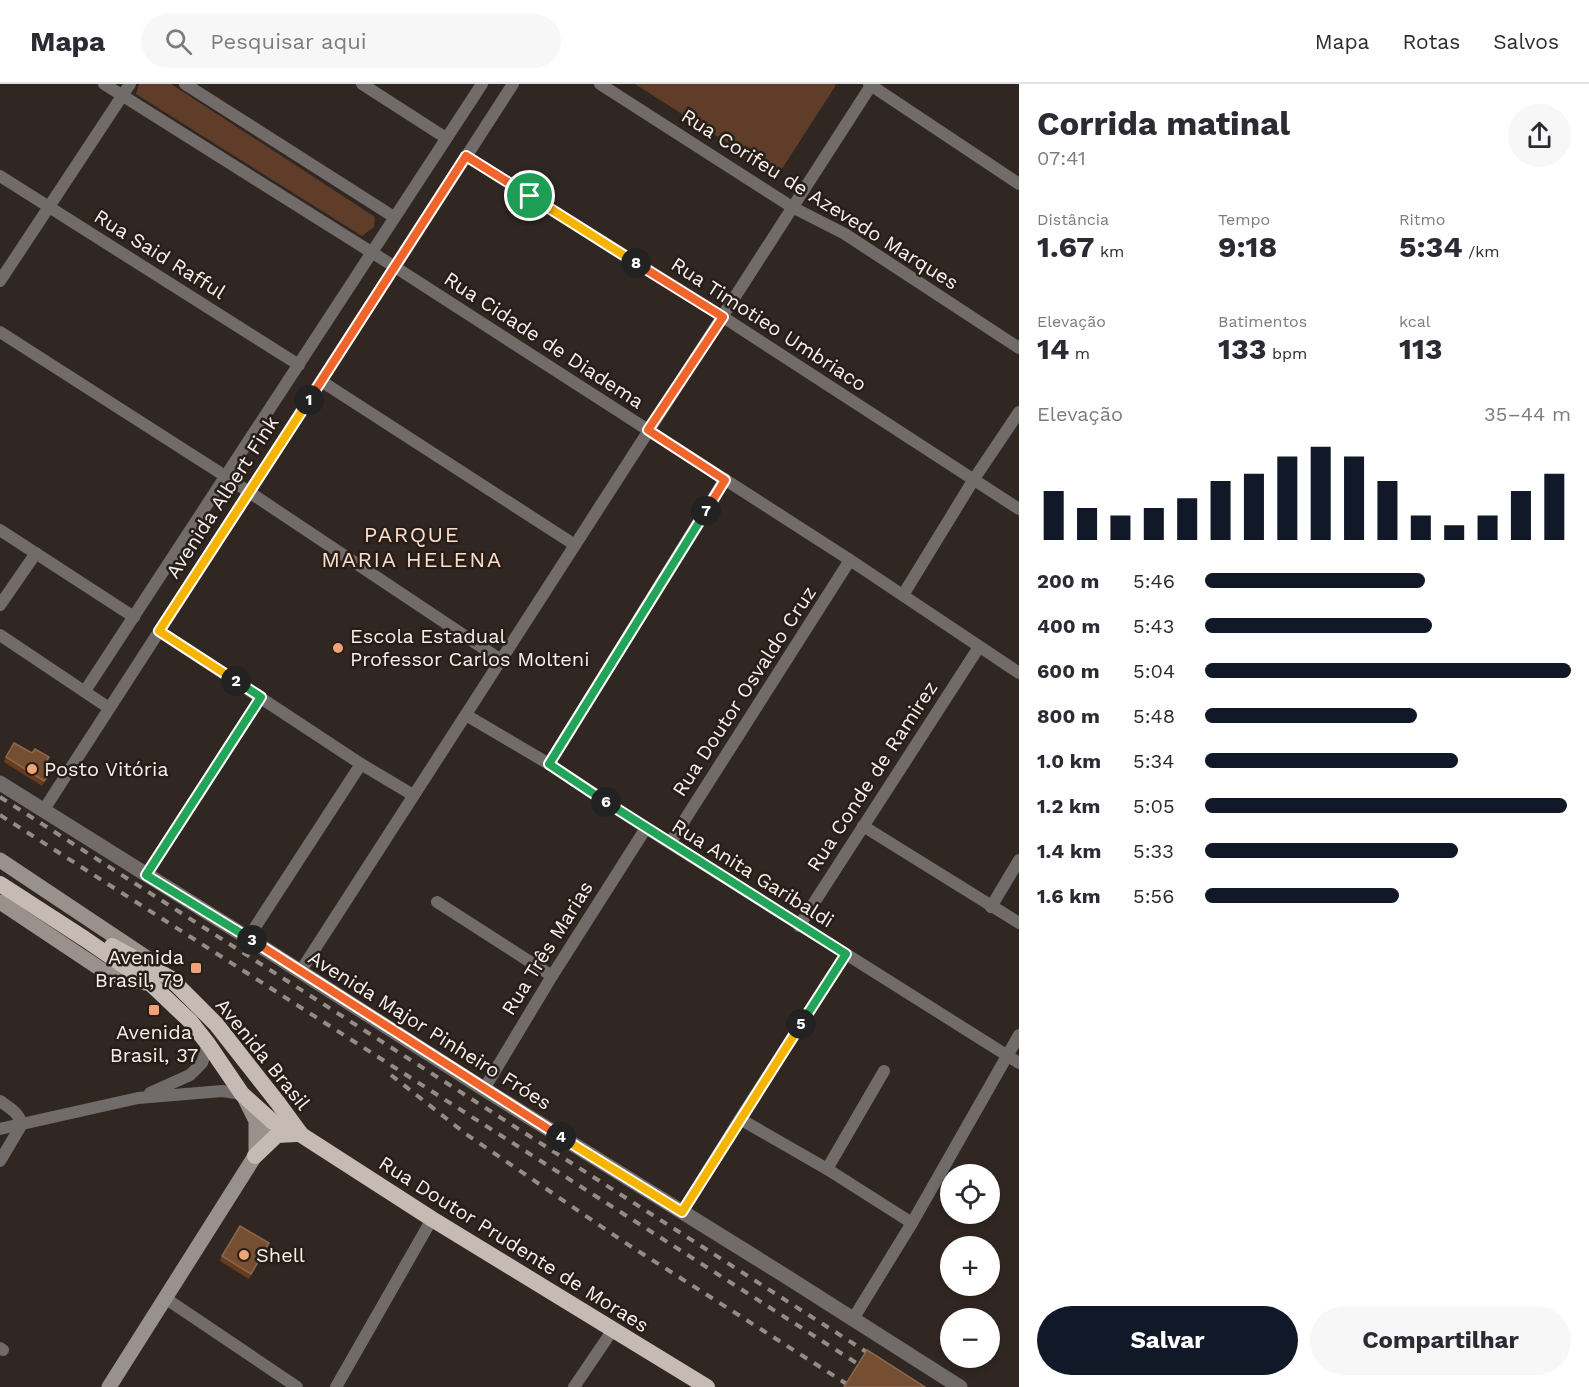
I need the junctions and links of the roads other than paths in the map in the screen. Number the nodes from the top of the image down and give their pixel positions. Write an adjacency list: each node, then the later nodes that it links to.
1 (104, 84): 9 (street, Rua Cidade de Diadema)
2 (130, 84): 9 (street)
3 (185, 84): 16 (street)
4 (362, 84): 10 (street)
5 (482, 84): 10 (street, Avenida Albert Fink)
6 (513, 84): 11 (street, Avenida Albert Fink)
7 (600, 84): 15 (street, Rua Corifeu de Azevedo Marques)
8 (871, 84): 13 (street); 15 (street)
9 (122, 96): 14 (street); 17 (street, Rua Cidade de Diadema)
10 (446, 138): 16 (street, Avenida Albert Fink)
11 (466, 156): 18 (street, Avenida Albert Fink); 20 (street, Rua Timotieo Umbriaco)
12 (0, 176): 14 (street, Rua Said Rafful)
13 (1019, 184)
14 (48, 206): 19 (street); 23 (street, Rua Said Rafful)
15 (792, 207): 20 (street); 22 (street, Rua Corifeu de Azevedo Marques)
16 (394, 217): 17 (street, Avenida Albert Fink)
17 (372, 253): 18 (street, Rua Cidade de Diadema); 23 (street, Avenida Albert Fink)
18 (395, 267): 24 (street, Avenida Albert Fink); 26 (street, Rua Cidade de Diadema)
19 (0, 280)
20 (723, 317): 26 (street); 28 (street, Rua Timotieo Umbriaco)
21 (0, 332): 27 (street)
22 (1019, 348)
23 (299, 365): 27 (street, Avenida Albert Fink)
24 (321, 381): 30 (street, Avenida Albert Fink); 33 (street)
25 (1019, 412): 28 (street)
26 (648, 430): 29 (street, Rua Cidade de Diadema); 33 (street)
27 (225, 476): 30 (street); 38 (street, Avenida Albert Fink)
28 (974, 479): 31 (street, Rua Timotieo Umbriaco); 36 (street)
29 (725, 480): 35 (street, Rua Cidade de Diadema); 49 (street)
30 (249, 493): 39 (street, Avenida Albert Fink); 42 (street)
31 (1019, 508)
32 (0, 530): 34 (street)
33 (575, 545): 42 (street)
34 (36, 553): 37 (street); 38 (street)
35 (850, 560): 36 (street, Rua Cidade de Diadema); 55 (street, Rua Doutor Osvaldo Cruz)
36 (903, 595): 41 (street, Rua Cidade de Diadema)
37 (0, 605)
38 (134, 617): 44 (street, Avenida Albert Fink)
39 (159, 631): 45 (street); 46 (street, Avenida Albert Fink)
40 (0, 635): 44 (street)
41 (979, 646): 43 (street, Rua Cidade de Diadema); 53 (street, Rua Conde de Ramirez)
42 (501, 660): 47 (street)
43 (1019, 673)
44 (85, 691): 46 (street)
45 (261, 697): 48 (street); 58 (street)
46 (109, 708): 52 (street, Avenida Albert Fink)
47 (466, 715): 49 (street, Rua Anita Garibaldi); 51 (street)
48 (361, 764): 51 (street); 67 (street)
49 (549, 764): 54 (street, Rua Anita Garibaldi)
50 (0, 783): 52 (street, Avenida Major Pinheiro Fróes)
51 (413, 795): 69 (street)
52 (43, 811): 58 (street, Avenida Major Pinheiro Fróes)
53 (863, 826): 63 (street); 65 (street, Rua Conde de Ramirez)
54 (646, 828): 55 (street, Rua Anita Garibaldi); 70 (street, Rua Três Marias)
55 (670, 843): 65 (street, Rua Anita Garibaldi)
56 (0, 860): 71 (main road, Avenida Brasil)
57 (1019, 860): 63 (street)
58 (146, 875): 67 (street, Avenida Major Pinheiro Fróes)
59 (0, 876): 66 (highway)
60 (0, 884): 66 (highway)
61 (0, 902): 72 (main road, Avenida Brasil)
62 (437, 902): 70 (street)
63 (991, 907): 64 (street)
64 (1019, 923)
65 (799, 926): 68 (street, Rua Anita Garibaldi)
66 (87, 936): 71 (highway, Avenida Brasil); 72 (highway, Avenida Brasil)
67 (248, 938): 69 (street, Avenida Major Pinheiro Fróes)
68 (846, 954): 75 (street, Rua Anita Garibaldi); 83 (street)
69 (300, 972): 78 (street, Avenida Major Pinheiro Fróes)
70 (552, 976): 78 (street, Rua Três Marias)
71 (170, 978): 82 (highway, Avenida Brasil)
72 (152, 985): 74 (highway, Avenida Brasil)
73 (1019, 1035): 75 (street)
74 (208, 1044): 79 (highway, Avenida Brasil); 80 (street)
75 (1006, 1055): 76 (street, Rua Anita Garibaldi); 93 (street)
76 (1019, 1063)
77 (884, 1071): 90 (street)
78 (484, 1089): 91 (street, Avenida Major Pinheiro Fróes)
79 (242, 1094): 80 (street); 84 (highway, Avenida Brasil); 88 (main road)
80 (138, 1098): 85 (street)
81 (0, 1101): 85 (street)
82 (278, 1102): 84 (highway); 87 (highway, Avenida Brasil)
83 (740, 1119): 90 (street); 91 (street)
84 (273, 1122): 87 (highway, Avenida Brasil); 88 (main road)
85 (22, 1124): 86 (street); 89 (street)
86 (0, 1129)
87 (300, 1134): 88 (highway); 92 (highway, Rua Doutor Prudente de Moraes)
88 (255, 1156): 94 (main road)
89 (0, 1161)
90 (827, 1168): 93 (street)
91 (682, 1212): 95 (street, Avenida Major Pinheiro Fróes)
92 (432, 1219): 96 (highway, Rua Doutor Prudente de Moraes); 99 (street)
93 (912, 1223): 95 (street)
94 (165, 1298): 97 (main road); 98 (street)
95 (853, 1319): 102 (street, Avenida Major Pinheiro Fróes)
96 (612, 1331): 100 (street); 101 (highway, Rua Doutor Prudente de Moraes)
97 (109, 1387)
98 (297, 1387)
99 (336, 1387)
100 (574, 1387)
101 (707, 1387)
102 (960, 1387)

